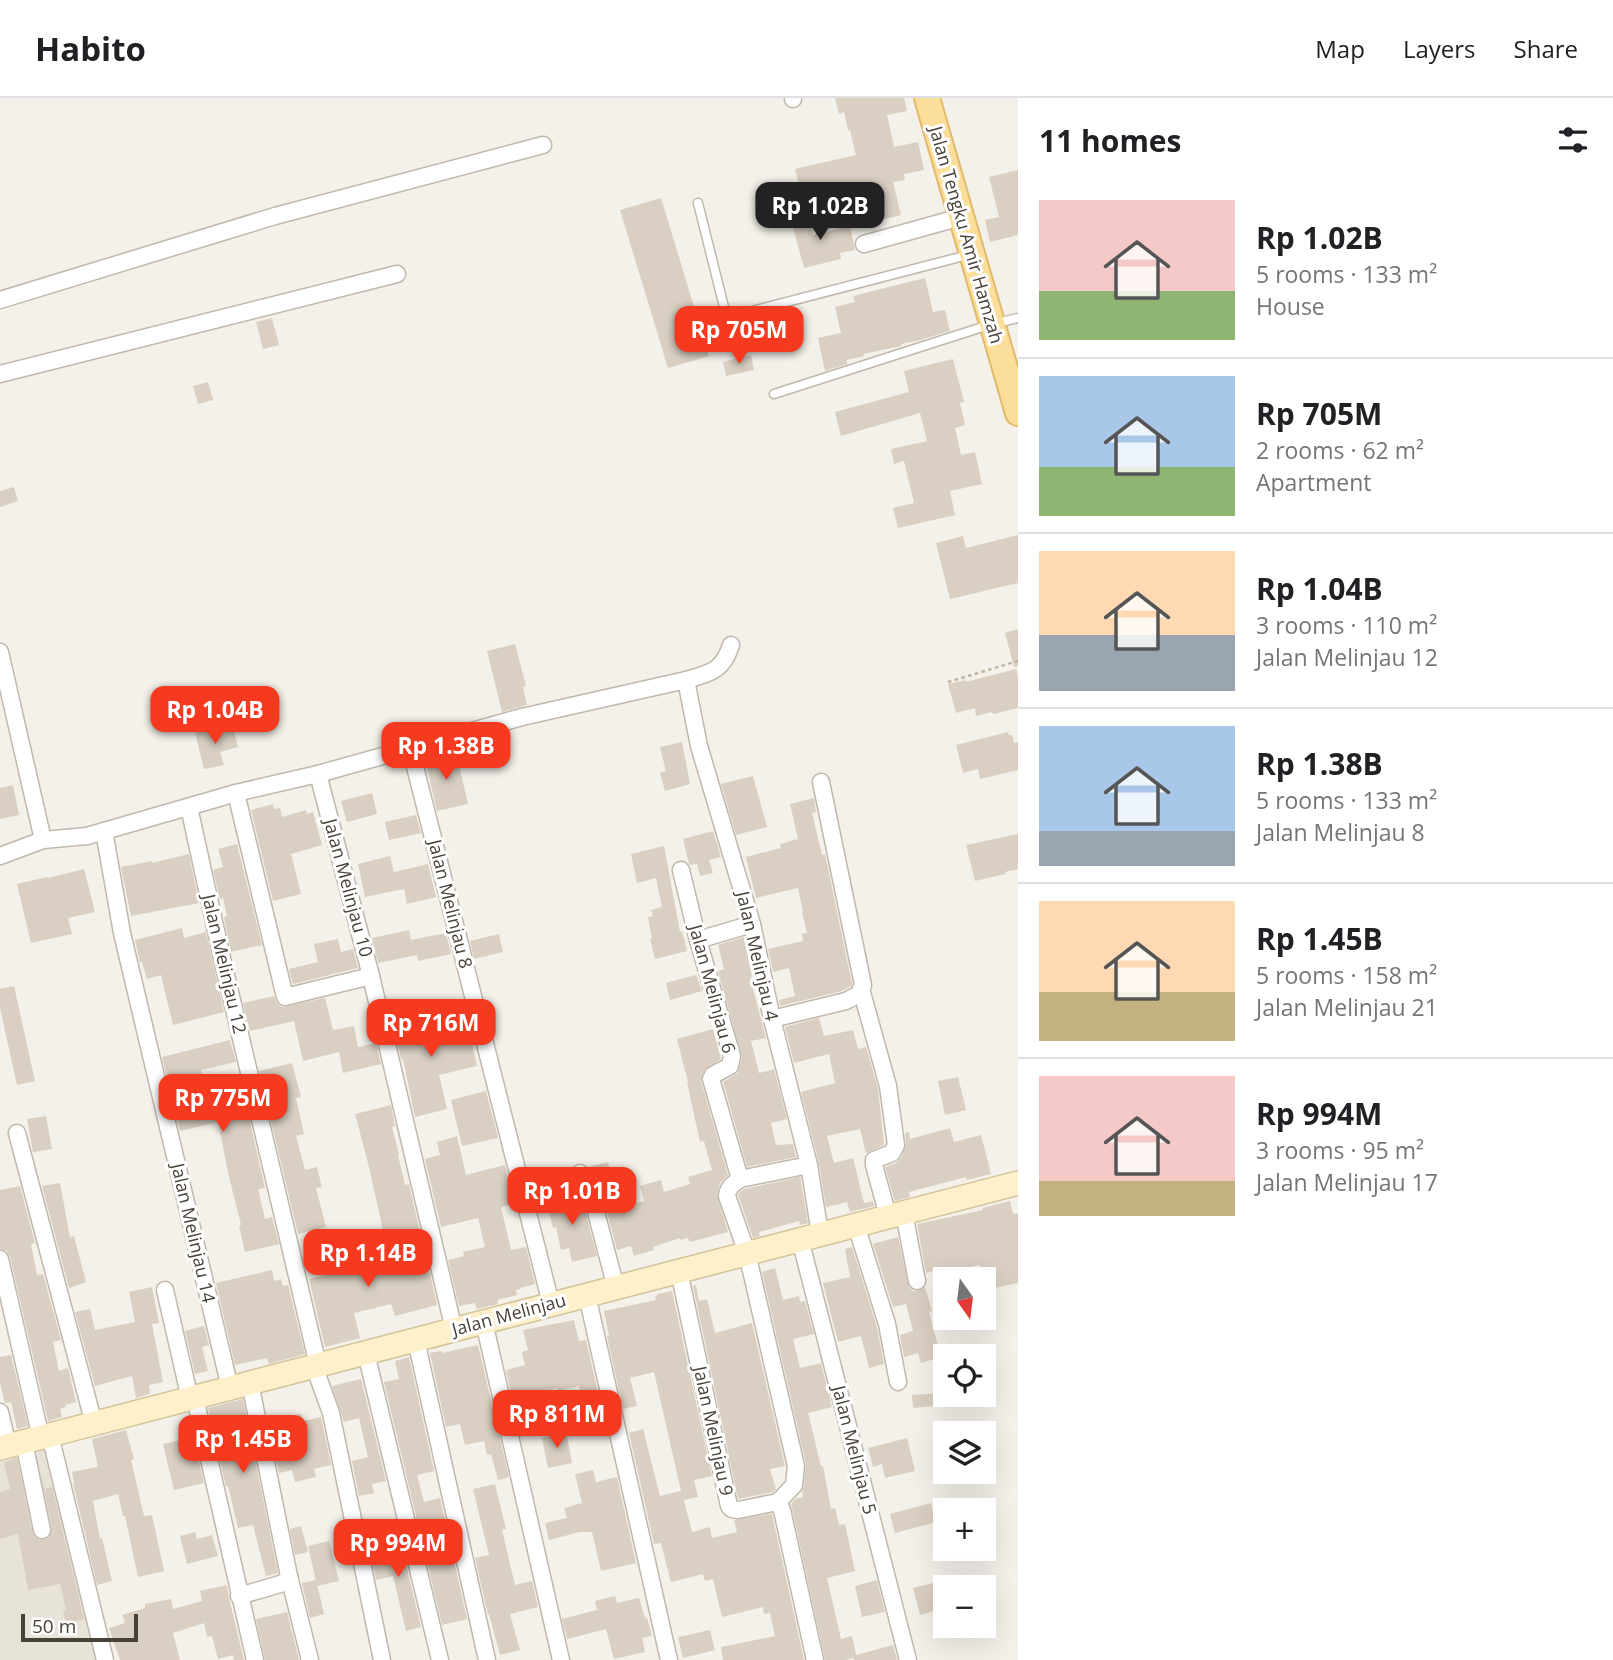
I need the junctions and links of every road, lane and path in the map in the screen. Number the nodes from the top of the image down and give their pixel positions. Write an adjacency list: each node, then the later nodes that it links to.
1 (926, 98): 4 (main road, Jalan Tengku Amir Hamzah)
2 (543, 145): 8 (street)
3 (698, 203): 6 (lane)
4 (961, 217): 5 (street); 6 (main road, Jalan Tengku Amir Hamzah)
5 (864, 244)
6 (972, 254): 10 (main road, Jalan Tengku Amir Hamzah)
7 (397, 274): 11 (street)
8 (0, 300)
9 (1018, 318): 10 (lane)
10 (992, 324): 12 (lane); 13 (main road, Jalan Tengku Amir Hamzah)
11 (0, 374)
12 (774, 394)
13 (1018, 413)
14 (731, 645): 17 (street)
15 (0, 652): 25 (street)
16 (1018, 661): 18 (path)
17 (686, 681): 19 (street); 28 (street, Jalan Melinjau 4)
18 (948, 682)
19 (410, 747): 20 (street); 48 (street, Jalan Melinjau 8)
20 (318, 774): 22 (street); 30 (street, Jalan Melinjau 10)
21 (821, 782): 31 (street)
22 (236, 793): 23 (street); 30 (street)
23 (189, 807): 24 (street); 53 (street, Jalan Melinjau 12)
24 (104, 831): 25 (street); 55 (street, Jalan Melinjau 14)
25 (43, 840): 26 (street)
26 (0, 856)
27 (681, 870): 29 (street, Jalan Melinjau 6)
28 (752, 924): 29 (street); 32 (street, Jalan Melinjau 4)
29 (698, 940): 36 (street, Jalan Melinjau 6)
30 (371, 976): 50 (street, Jalan Melinjau 10)
31 (861, 989): 32 (street); 38 (street)
32 (772, 1019): 34 (street, Jalan Melinjau 4)
33 (17, 1133): 58 (street)
34 (809, 1165): 36 (street); 40 (street, Jalan Melinjau 4)
35 (580, 1173): 45 (street)
36 (740, 1180): 41 (street)
37 (1018, 1183): 38 (street, Jalan Melinjau)
38 (896, 1215): 39 (street, Jalan Melinjau); 44 (street)
39 (856, 1225): 40 (street, Jalan Melinjau); 54 (street)
40 (810, 1237): 41 (street, Jalan Melinjau); 73 (street, Jalan Melinjau 5)
41 (747, 1253): 43 (street, Jalan Melinjau); 60 (street)
42 (0, 1259): 59 (street)
43 (679, 1271): 45 (street, Jalan Melinjau); 60 (street, Jalan Melinjau 9)
44 (917, 1281)
45 (615, 1288): 47 (street, Jalan Melinjau)
46 (165, 1290): 56 (street)
47 (587, 1295): 48 (street, Jalan Melinjau); 71 (street)
48 (551, 1304): 49 (street, Jalan Melinjau)
49 (484, 1322): 50 (street, Jalan Melinjau); 70 (street)
50 (454, 1330): 51 (street, Jalan Melinjau)
51 (416, 1340): 52 (street, Jalan Melinjau); 69 (street)
52 (366, 1353): 53 (street, Jalan Melinjau); 68 (street)
53 (316, 1366): 55 (street, Jalan Melinjau); 67 (street, Jalan Melinjau 12)
54 (898, 1382)
55 (240, 1386): 56 (street, Jalan Melinjau); 62 (street, Jalan Melinjau 14)
56 (192, 1398): 58 (street, Jalan Melinjau); 63 (street)
57 (0, 1412): 59 (street)
58 (93, 1424): 59 (street, Jalan Melinjau)
59 (25, 1442): 61 (street); 64 (street)
60 (778, 1502): 72 (street)
61 (42, 1531)
62 (289, 1576): 63 (street); 66 (street, Jalan Melinjau 14)
63 (239, 1596): 65 (street)
64 (105, 1660)
65 (255, 1660)
66 (310, 1660)
67 (382, 1660)
68 (440, 1660)
69 (486, 1660)
70 (561, 1660)
71 (669, 1660)
72 (815, 1660)
73 (908, 1660)

